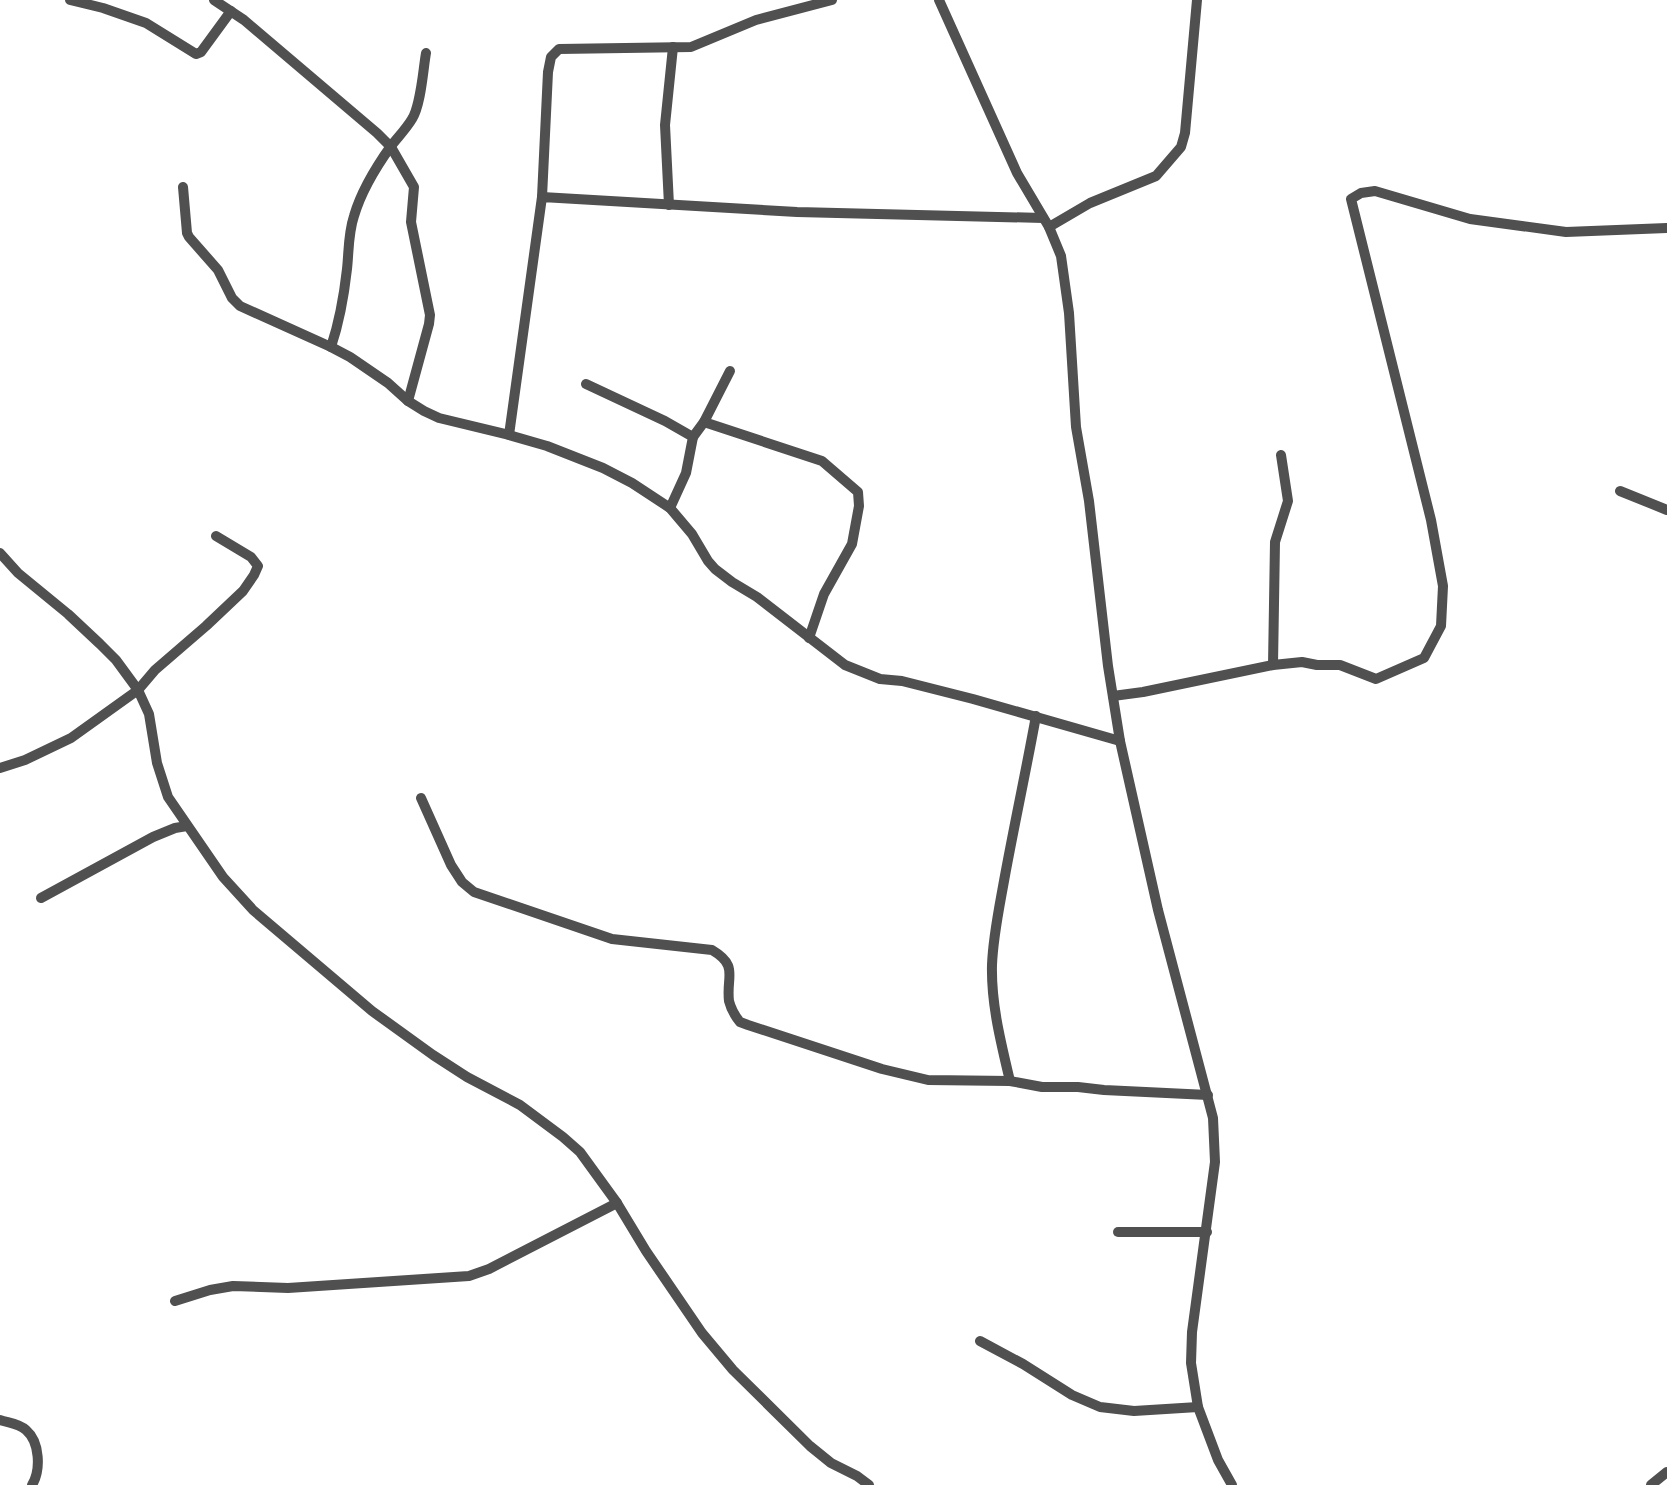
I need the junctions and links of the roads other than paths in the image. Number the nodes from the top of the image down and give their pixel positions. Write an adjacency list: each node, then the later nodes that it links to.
1 (70, 0): 6 (street)
2 (214, 0): 6 (street)
3 (832, 0): 7 (street)
4 (939, 0): 13 (street)
5 (1197, 0): 14 (street)
6 (231, 11): 9 (street)
7 (673, 47): 11 (street); 12 (street)
8 (426, 53): 9 (street)
9 (391, 147): 16 (street); 19 (street)
10 (183, 187): 16 (street)
11 (542, 197): 12 (street); 21 (street)
12 (669, 204): 13 (street)
13 (1043, 218): 14 (street)
14 (1049, 227): 32 (street)
15 (1667, 228): 30 (street)
16 (331, 347): 19 (street)
17 (730, 371): 20 (street)
18 (586, 384): 22 (street)
19 (408, 401): 21 (street)
20 (704, 422): 22 (street); 29 (street)
21 (509, 435): 25 (street)
22 (693, 438): 25 (street)
23 (1281, 455): 30 (street)
24 (1620, 492): 26 (street)
25 (670, 508): 29 (street)
26 (1667, 510)
27 (216, 536): 31 (street)
28 (0, 553): 31 (street)
29 (809, 638): 33 (street)
30 (1273, 665): 32 (street)
31 (138, 690): 35 (street); 37 (street)
32 (1113, 696): 34 (street)
33 (1036, 716): 34 (street); 39 (street)
34 (1120, 741): 40 (street)
35 (0, 768)
36 (421, 798): 39 (street)
37 (187, 826): 38 (street); 41 (street)
38 (41, 898)
39 (1010, 1081): 40 (street)
40 (1208, 1095): 43 (street)
41 (617, 1203): 44 (street); 50 (street)
42 (1118, 1232): 43 (street)
43 (1207, 1232): 46 (street)
44 (175, 1301)
45 (980, 1341): 46 (street)
46 (1198, 1406): 51 (street)
47 (0, 1420): 49 (street)
48 (1667, 1472): 52 (street)
49 (32, 1485)
50 (869, 1485)
51 (1232, 1485)
52 (1651, 1485)

